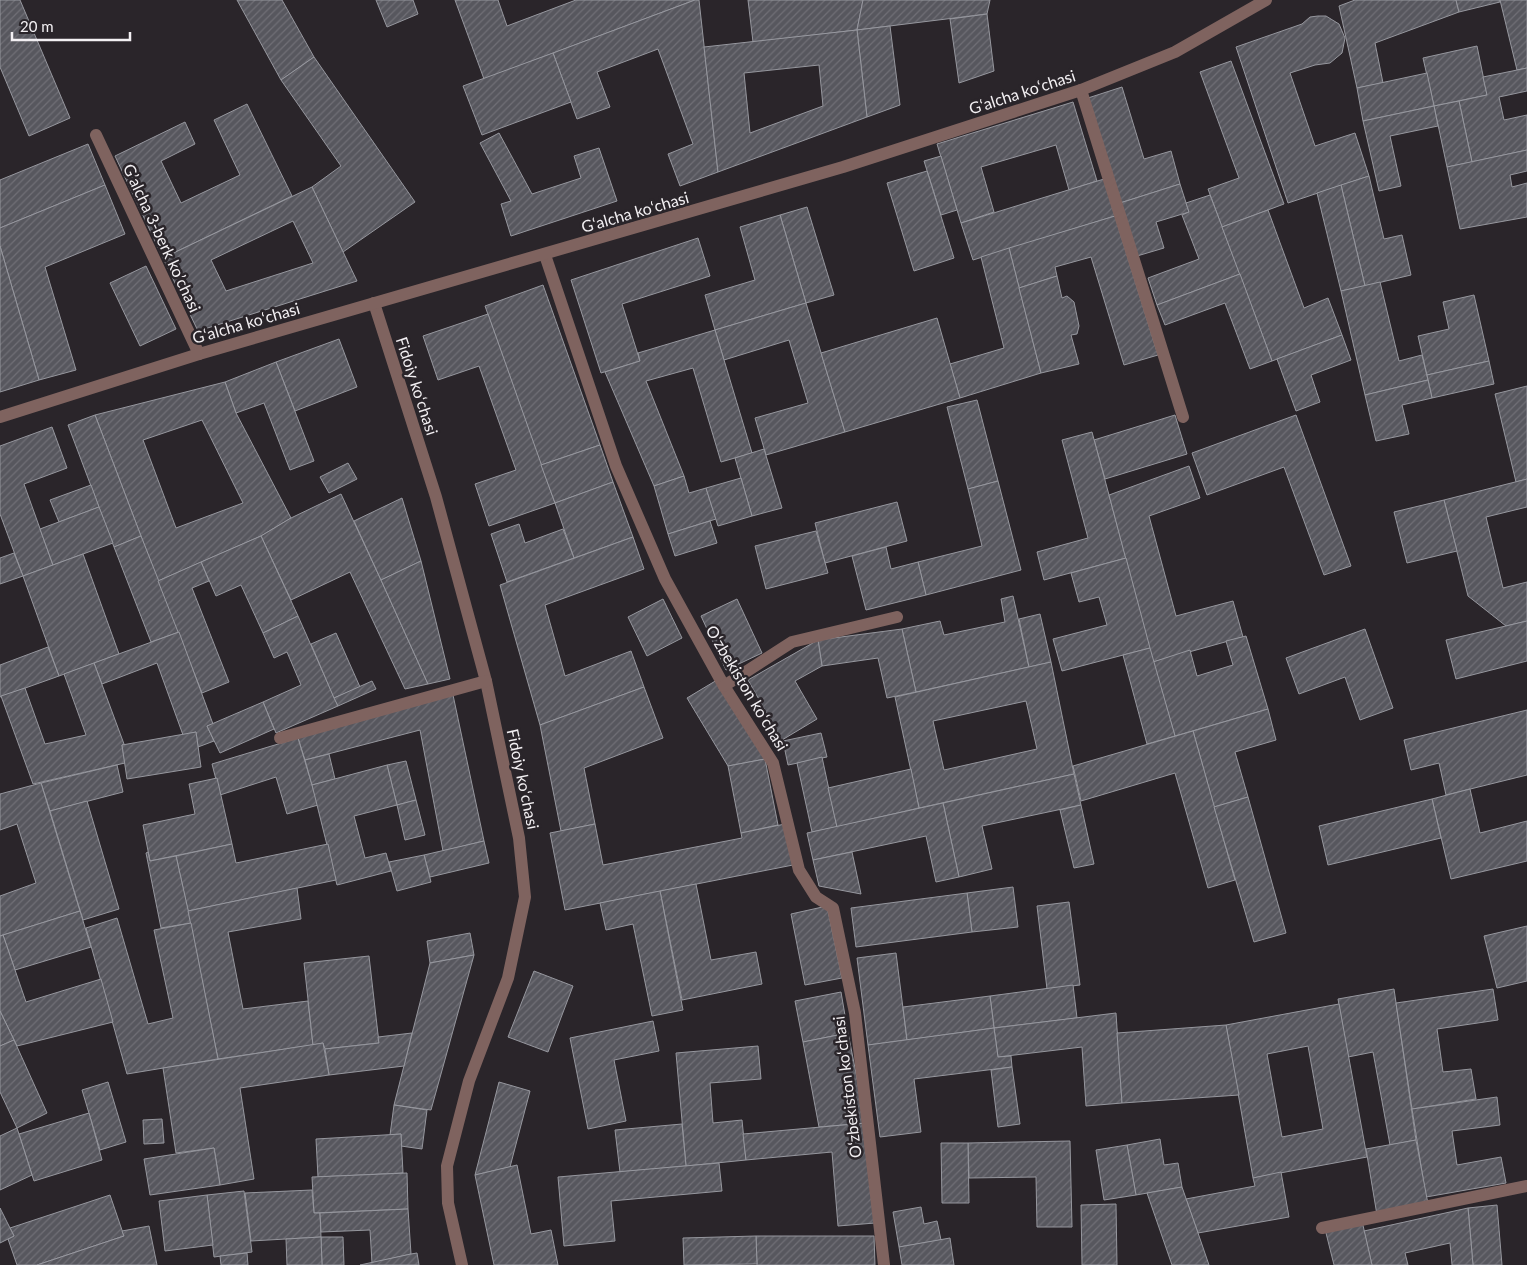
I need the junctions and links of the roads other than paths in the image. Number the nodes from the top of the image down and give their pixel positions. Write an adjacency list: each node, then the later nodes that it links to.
1 (1266, 0): 2 (street, Gʻalcha koʻchasi)
2 (1081, 90): 4 (street, Gʻalcha koʻchasi); 8 (street)
3 (96, 135): 6 (street, Gʼalcha 3-berk koʼchasi)
4 (545, 255): 5 (street, Gʻalcha koʻchasi); 11 (street, Oʻzbekiston koʻchasi)
5 (374, 303): 6 (street, Gʻalcha koʻchasi); 10 (street, Fidoiy koʻchasi)
6 (199, 354): 7 (street, Gʻalcha koʻchasi)
7 (0, 417)
8 (1183, 417)
9 (897, 617): 11 (street)
10 (486, 681): 12 (street); 15 (street, Fidoiy koʻchasi)
11 (724, 686): 16 (street, Oʻzbekiston koʻchasi)
12 (280, 738)
13 (1527, 1186): 14 (street)
14 (1322, 1228)
15 (462, 1265)
16 (884, 1265)

